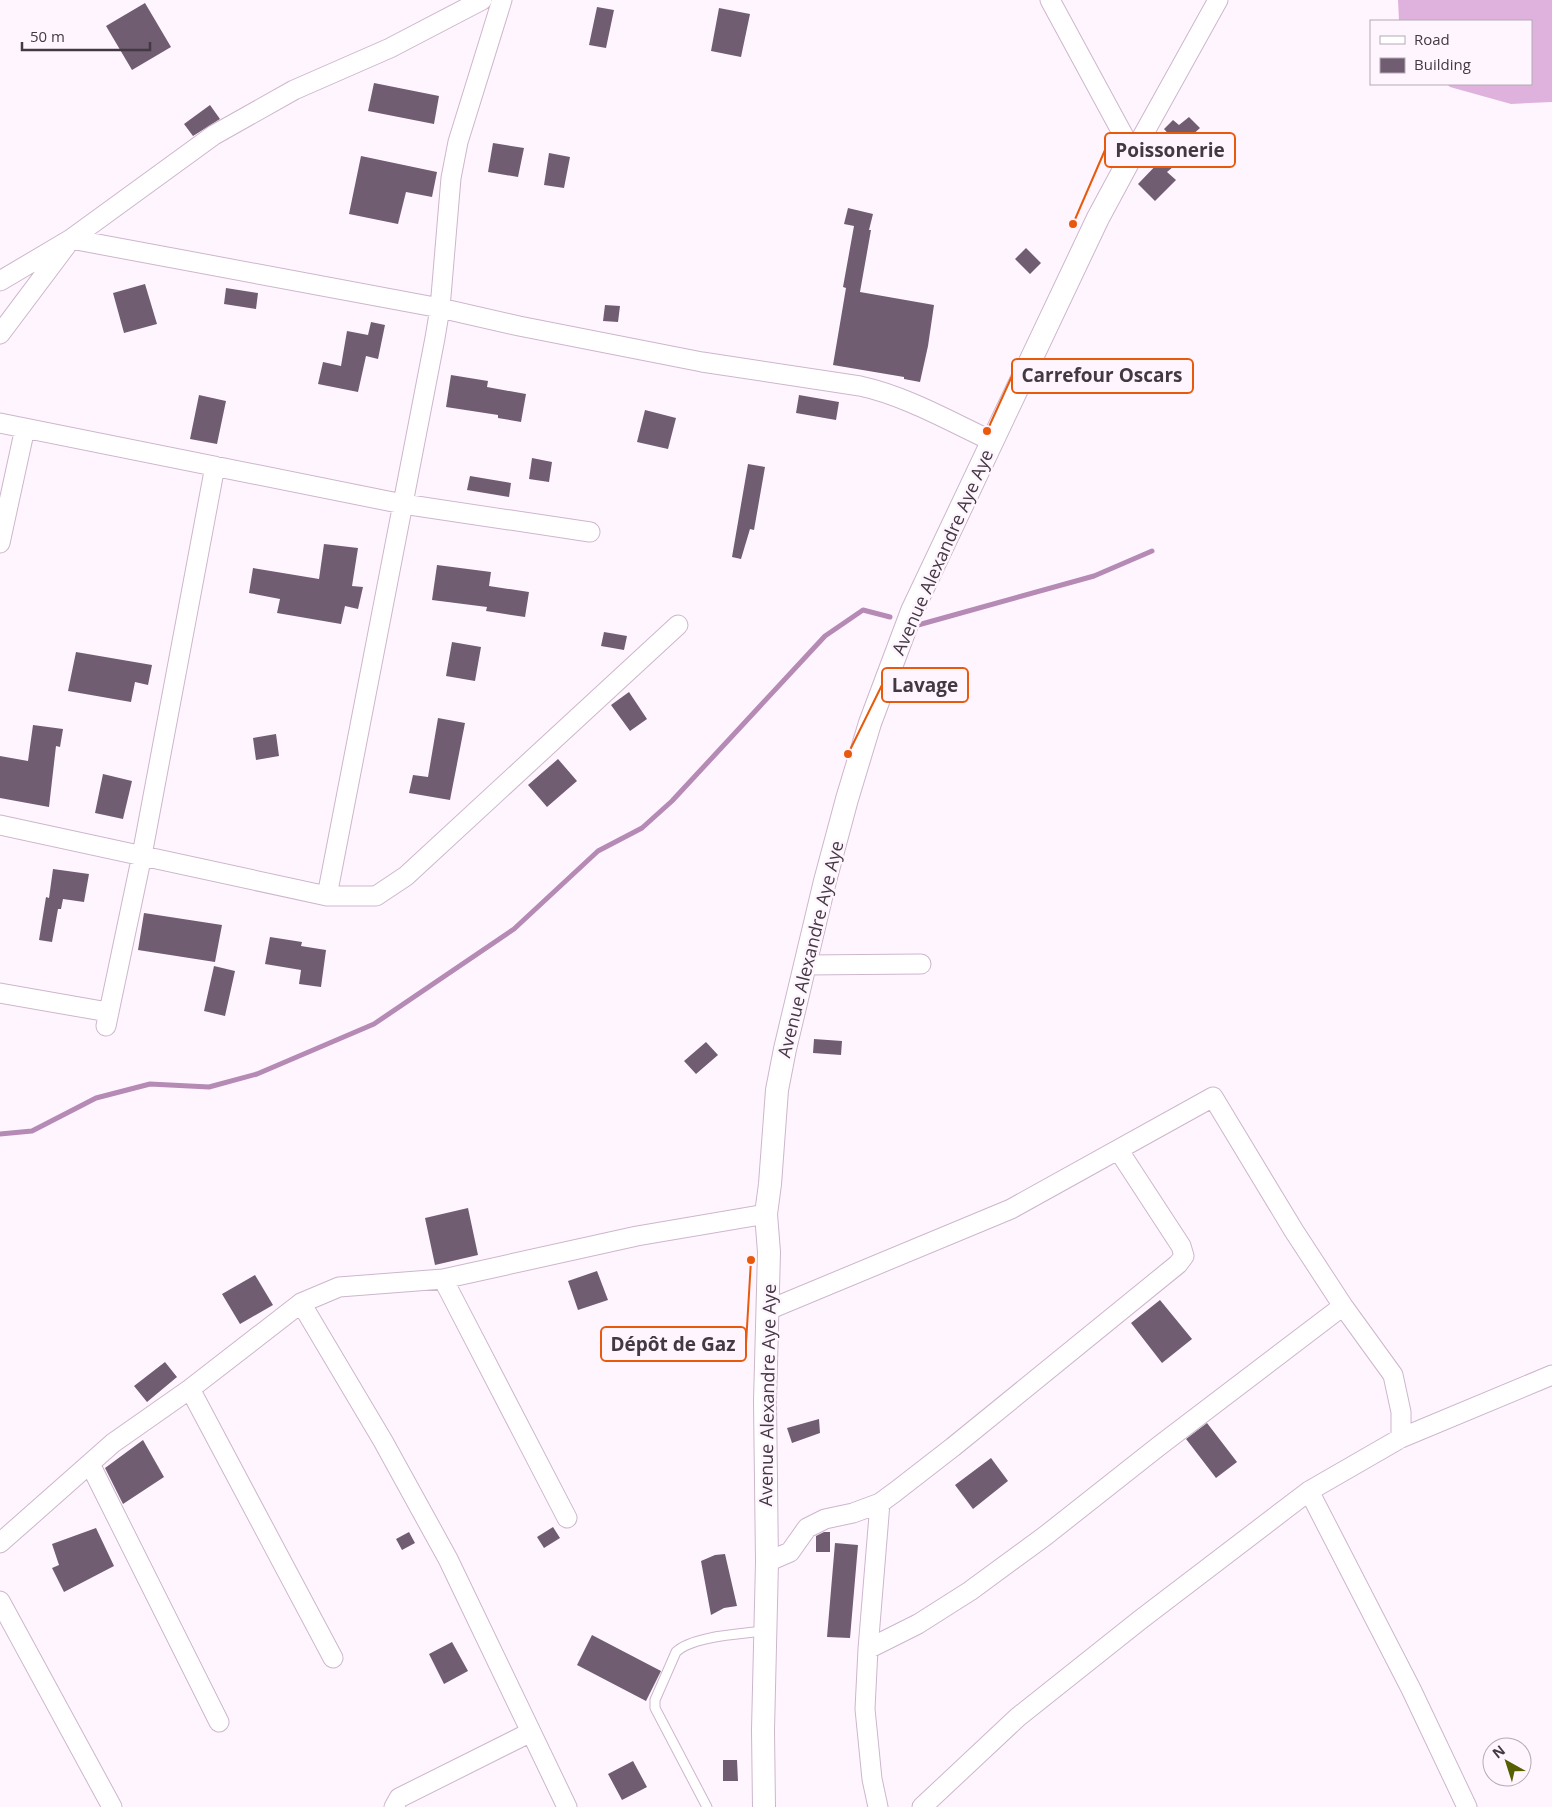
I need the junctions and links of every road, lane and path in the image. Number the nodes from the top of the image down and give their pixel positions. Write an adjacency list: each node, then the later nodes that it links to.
1 (482, 0): 6 (street)
2 (502, 0): 8 (street)
3 (1050, 0): 5 (street)
4 (1218, 0): 5 (street)
5 (1133, 153): 12 (street, Avenue Alexandre Aye Aye)
6 (72, 239): 7 (street); 8 (street); 9 (street)
7 (0, 281)
8 (440, 308): 12 (street); 14 (street)
9 (0, 334)
10 (0, 423): 11 (street)
11 (25, 428): 13 (street); 16 (street)
12 (992, 441): 22 (street, Avenue Alexandre Aye Aye)
13 (215, 466): 14 (street); 19 (street)
14 (403, 504): 15 (street); 20 (street)
15 (590, 532)
16 (0, 543)
17 (678, 625): 20 (street)
18 (0, 825): 19 (street)
19 (142, 855): 20 (street); 23 (street)
20 (327, 896)
21 (921, 964): 22 (street)
22 (805, 965): 25 (street, Avenue Alexandre Aye Aye)
23 (0, 993)
24 (1119, 1150): 28 (street); 29 (street); 35 (street)
25 (766, 1214): 26 (street); 29 (street, Avenue Alexandre Aye Aye)
26 (443, 1279): 27 (street); 36 (street)
27 (301, 1303): 31 (street); 44 (street)
28 (1343, 1306): 32 (street); 41 (street)
29 (768, 1310): 38 (street, Avenue Alexandre Aye Aye)
30 (1552, 1375): 32 (street)
31 (190, 1389): 33 (street); 42 (street)
32 (1401, 1438): 34 (street)
33 (90, 1464): 37 (street); 43 (street)
34 (1309, 1491): 51 (street); 52 (street)
35 (880, 1503): 38 (street); 41 (street)
36 (567, 1518)
37 (0, 1543)
38 (767, 1562): 40 (street, Avenue Alexandre Aye Aye)
39 (0, 1600): 45 (street)
40 (765, 1631): 48 (lane); 49 (street, Avenue Alexandre Aye Aye)
41 (868, 1649): 50 (street)
42 (333, 1658)
43 (219, 1722)
44 (531, 1732): 46 (street); 47 (street)
45 (112, 1807)
46 (394, 1807)
47 (567, 1807)
48 (707, 1807)
49 (764, 1807)
50 (878, 1807)
51 (922, 1807)
52 (1467, 1807)

